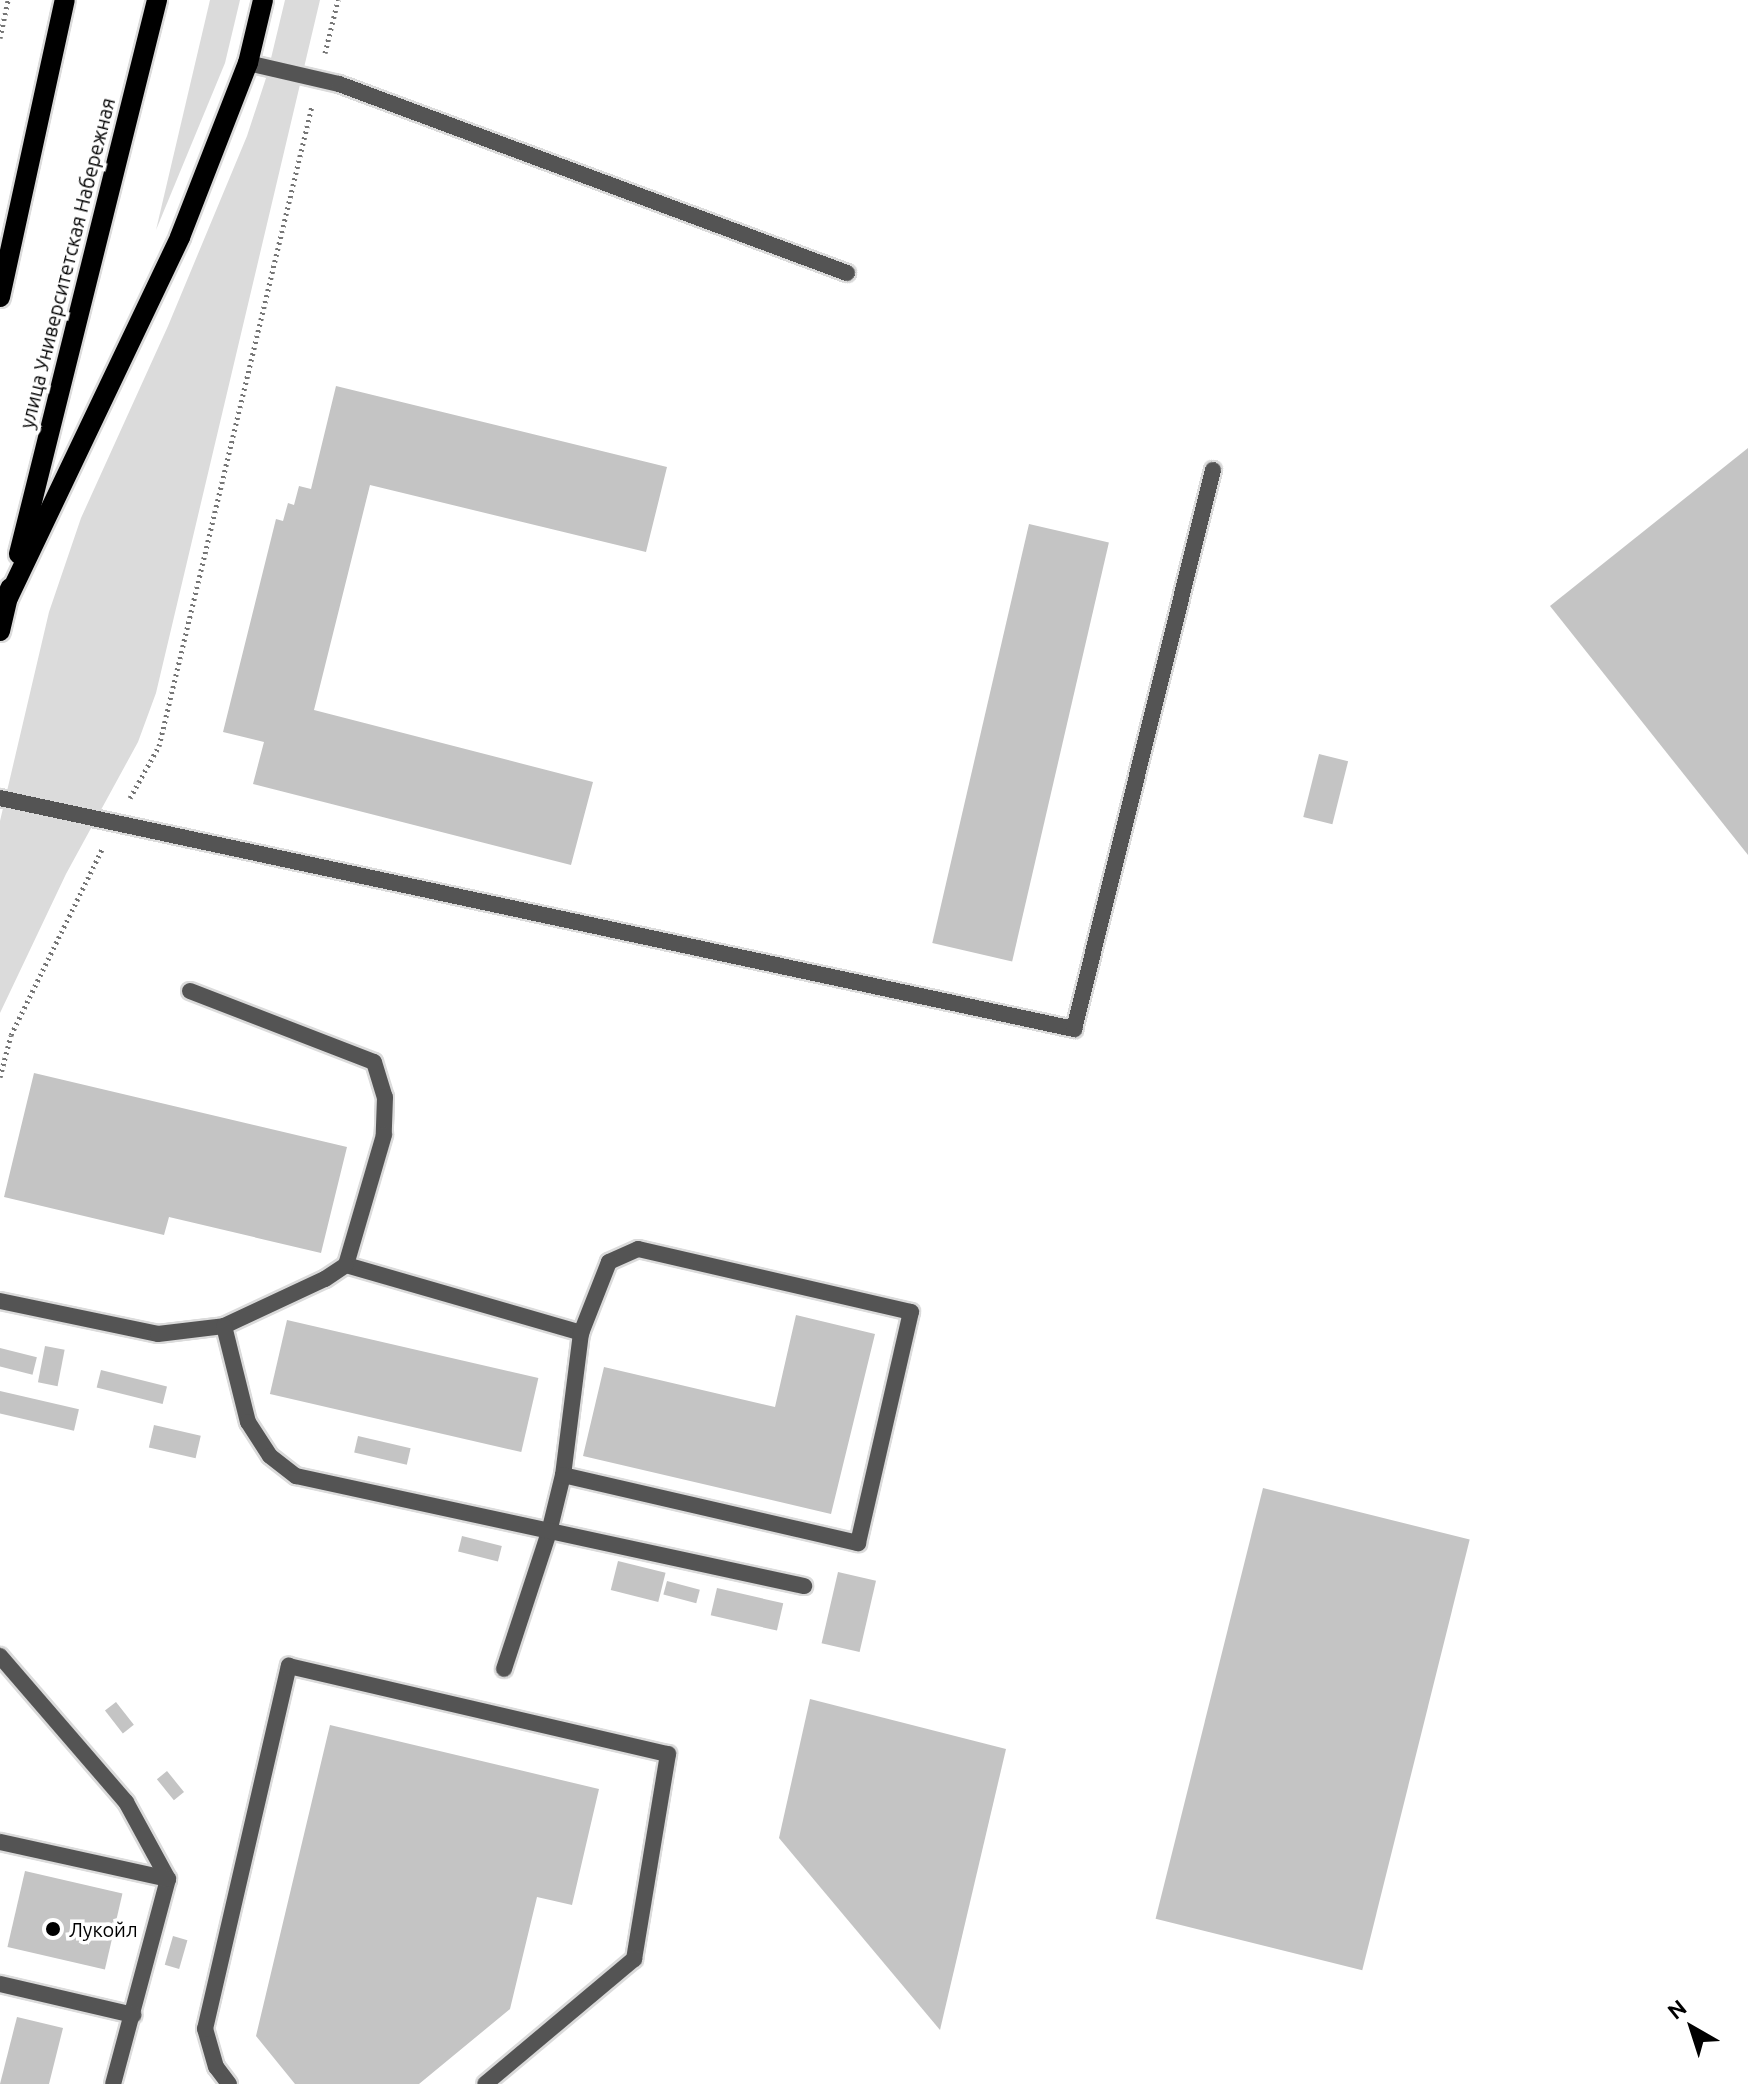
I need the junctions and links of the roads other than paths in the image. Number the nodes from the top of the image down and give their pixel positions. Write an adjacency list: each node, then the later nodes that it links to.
1 (65, 0): 6 (main road)
2 (157, 0): 8 (main road, улица Университетская Набережная)
3 (263, 0): 4 (main road)
4 (248, 63): 5 (lane); 8 (main road)
5 (847, 273)
6 (0, 297)
7 (1213, 470): 10 (lane)
8 (8, 598): 9 (main road, улица Университетская Набережная)
9 (0, 631)
10 (0, 798)
11 (190, 991): 12 (lane)
12 (346, 1265): 14 (lane); 15 (lane)
13 (0, 1301): 14 (lane)
14 (224, 1326): 17 (lane)
15 (581, 1333): 16 (lane); 16 (lane)
16 (563, 1475): 17 (lane)
17 (549, 1532): 18 (lane); 20 (lane)
18 (804, 1586)
19 (0, 1656): 22 (lane)
20 (504, 1669)
21 (0, 1842): 22 (lane)
22 (168, 1879): 24 (lane)
23 (0, 1984): 24 (lane)
24 (133, 2015): 25 (lane)
25 (113, 2084)
26 (229, 2084): 27 (lane)
27 (485, 2084)

